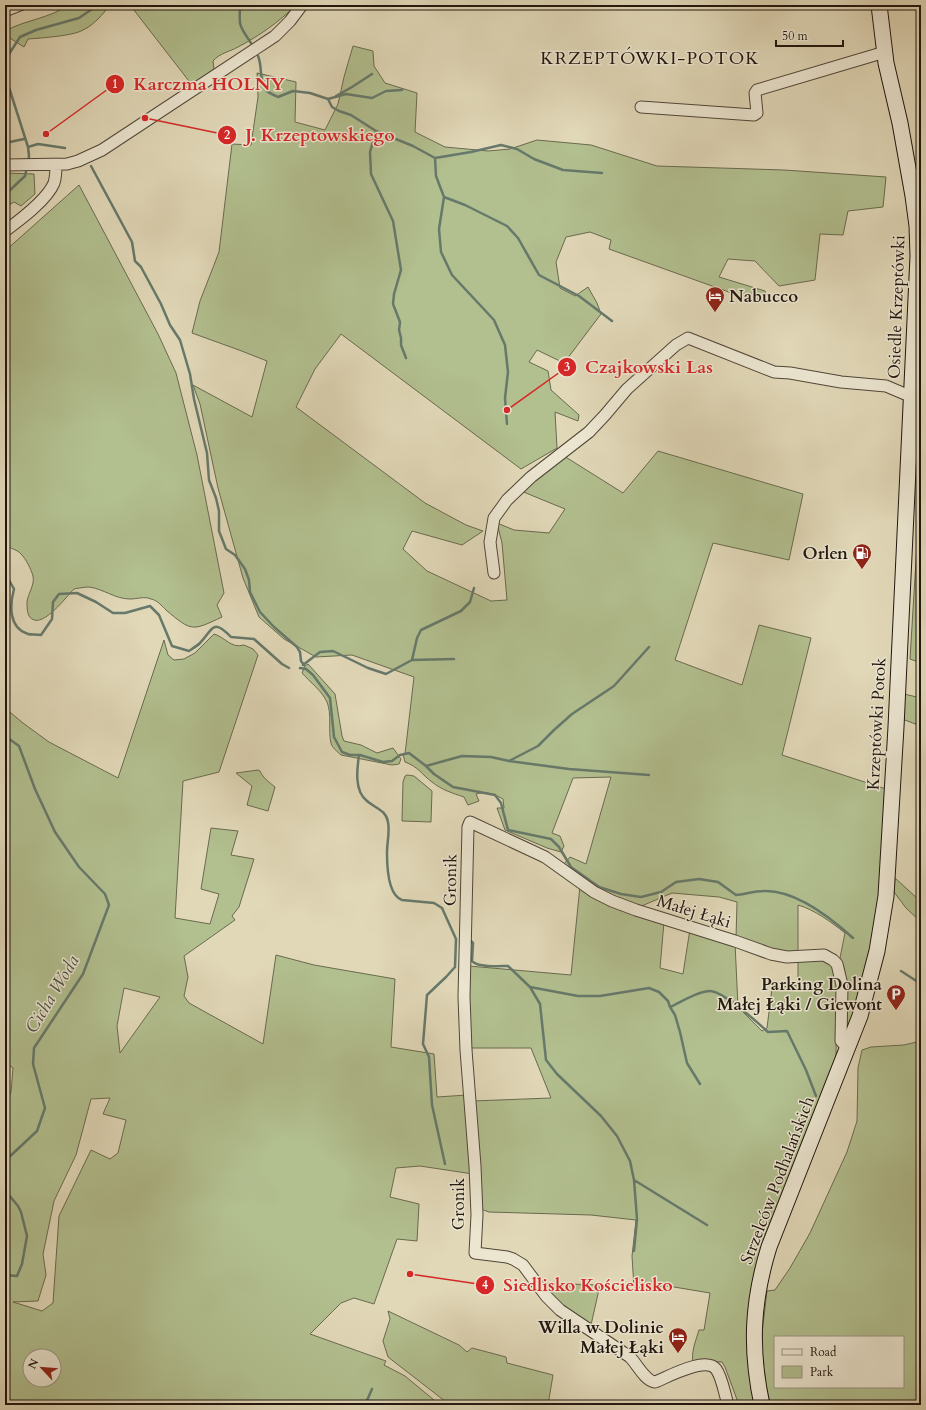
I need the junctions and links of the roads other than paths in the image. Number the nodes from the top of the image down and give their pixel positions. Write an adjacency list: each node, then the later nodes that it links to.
1 (20, 5): 4 (street)
2 (302, 5): 7 (street)
3 (879, 5): 5 (main road, Osiedle Krzeptówki)
4 (5, 10)
5 (885, 52): 6 (street); 10 (main road, Osiedle Krzeptówki)
6 (641, 108)
7 (56, 164): 8 (street); 9 (street)
8 (5, 165)
9 (5, 231)
10 (912, 396): 11 (street); 13 (main road, Krzeptówki Potok)
11 (494, 573)
12 (470, 822): 13 (street, Małej Łąki); 15 (street, Gronik)
13 (848, 1049): 14 (main road, Krzeptówki Potok)
14 (841, 1066): 16 (main road, Strzelców Podhalańskich)
15 (728, 1405)
16 (762, 1405)

